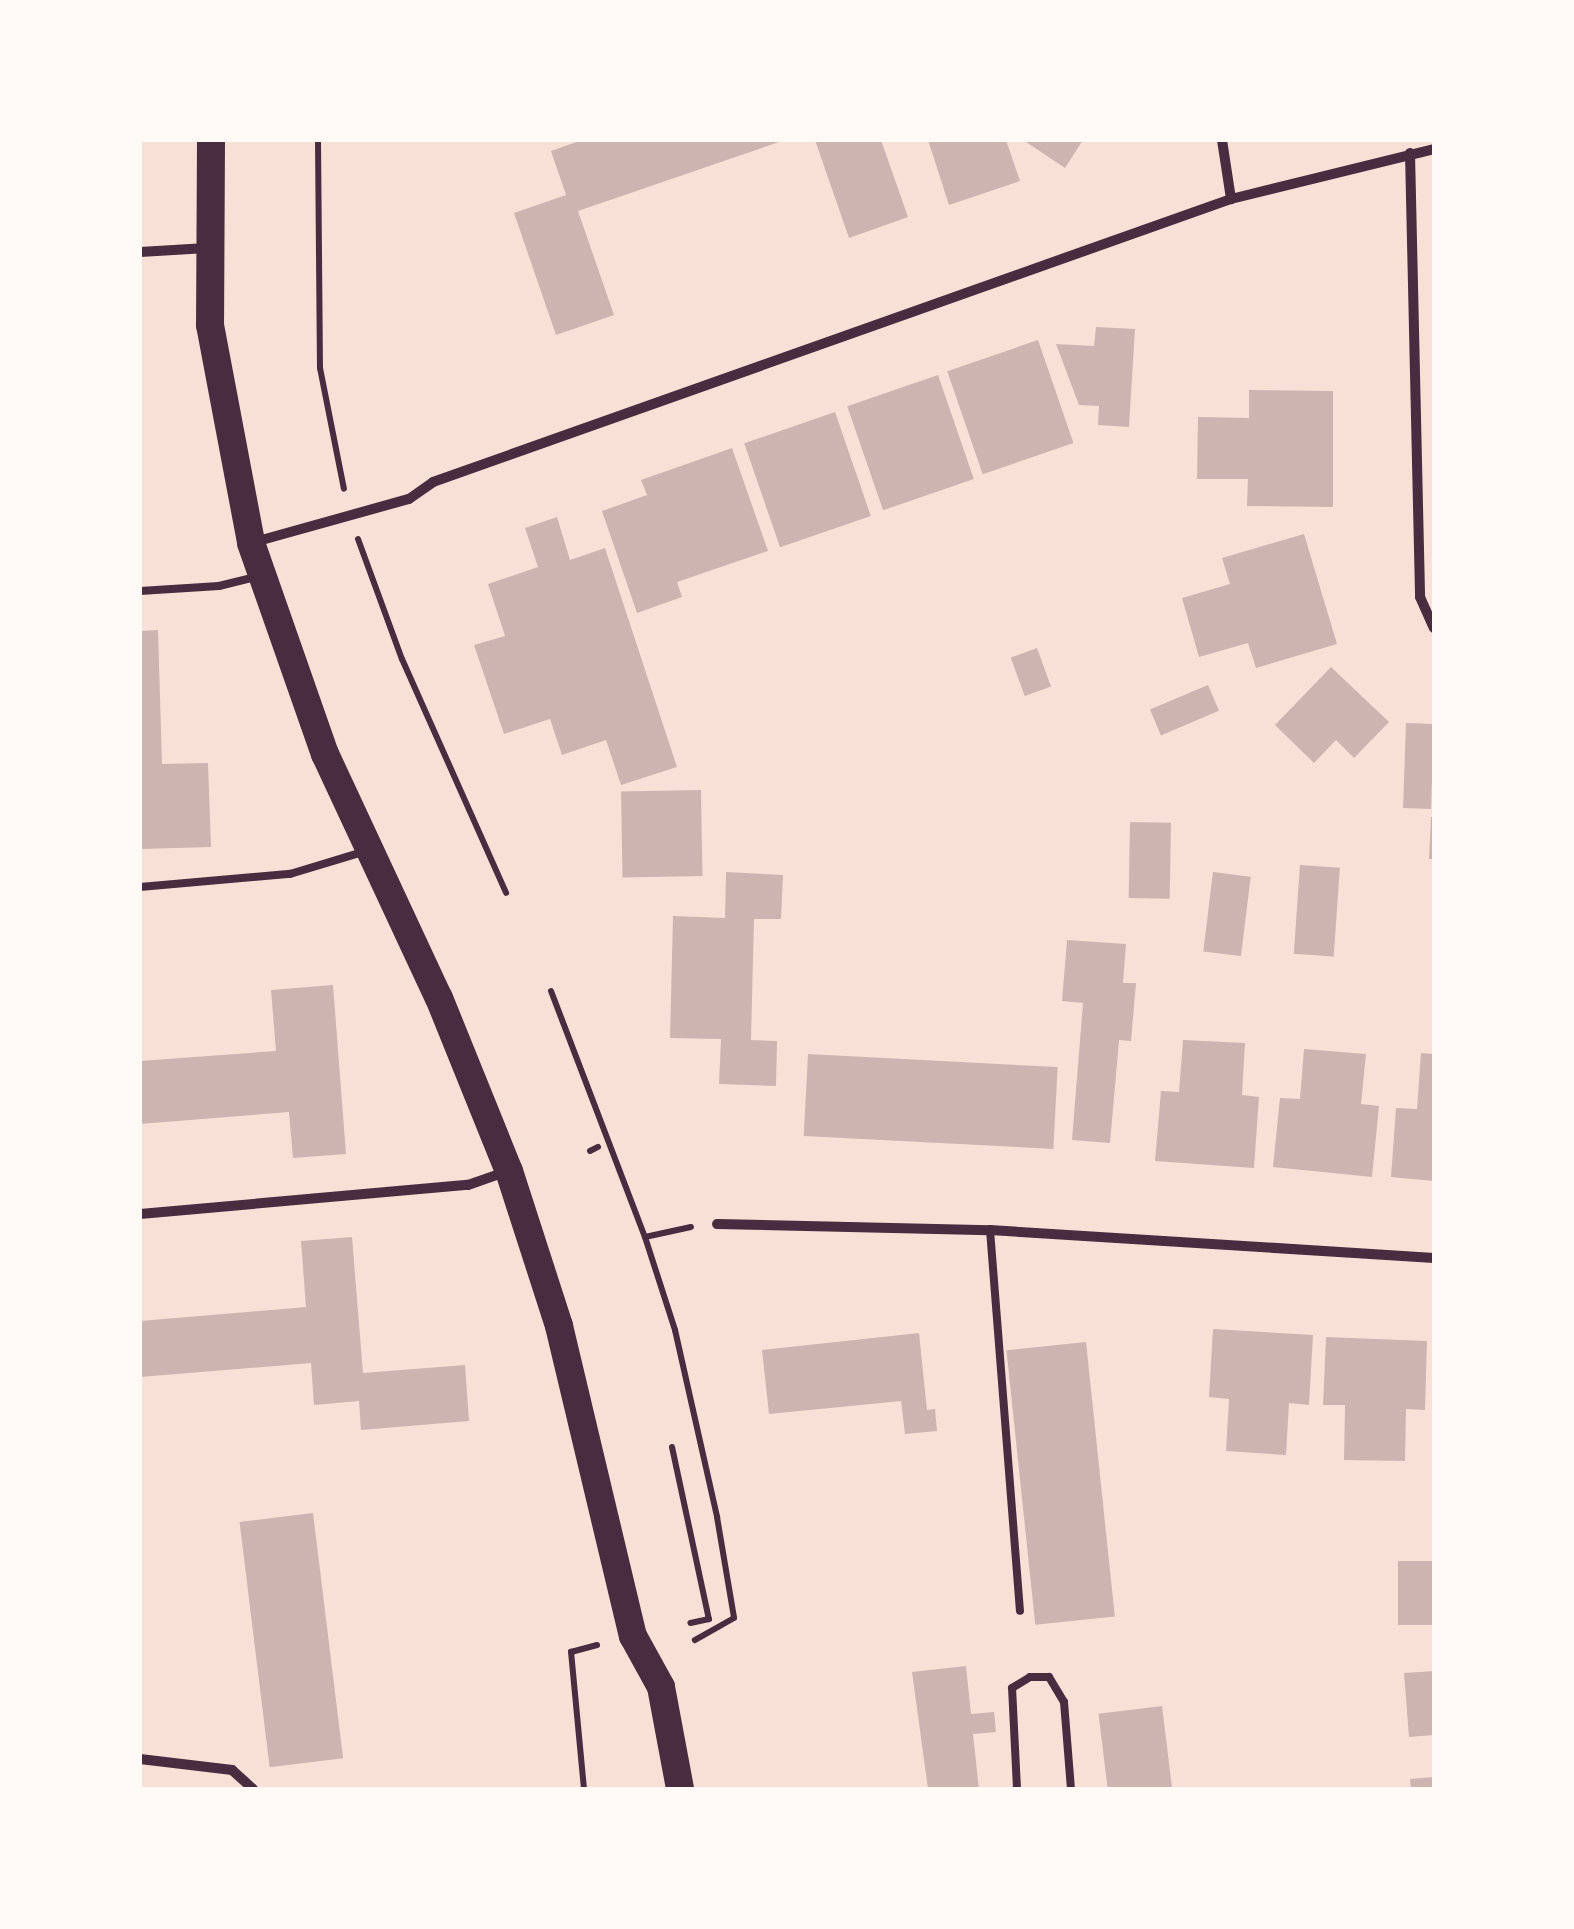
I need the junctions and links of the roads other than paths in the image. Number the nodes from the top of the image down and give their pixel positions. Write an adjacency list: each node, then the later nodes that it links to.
1 (211, 140): 6 (highway)
2 (1222, 140): 5 (street)
3 (1434, 150): 4 (street)
4 (1410, 153): 5 (street); 11 (street)
5 (1231, 199): 8 (street)
6 (207, 248): 7 (street); 8 (highway)
7 (140, 252)
8 (251, 544): 9 (highway)
9 (264, 575): 10 (lane); 12 (highway)
10 (140, 590)
11 (1434, 628)
12 (369, 850): 13 (lane); 14 (highway)
13 (140, 886)
14 (509, 1171): 15 (street); 22 (highway)
15 (140, 1214)
16 (717, 1224): 17 (street)
17 (990, 1230): 18 (street); 19 (lane)
18 (1434, 1258)
19 (1020, 1611)
20 (140, 1759): 21 (street)
21 (253, 1789)
22 (680, 1789)
23 (1018, 1789): 24 (lane)
24 (1072, 1789)

